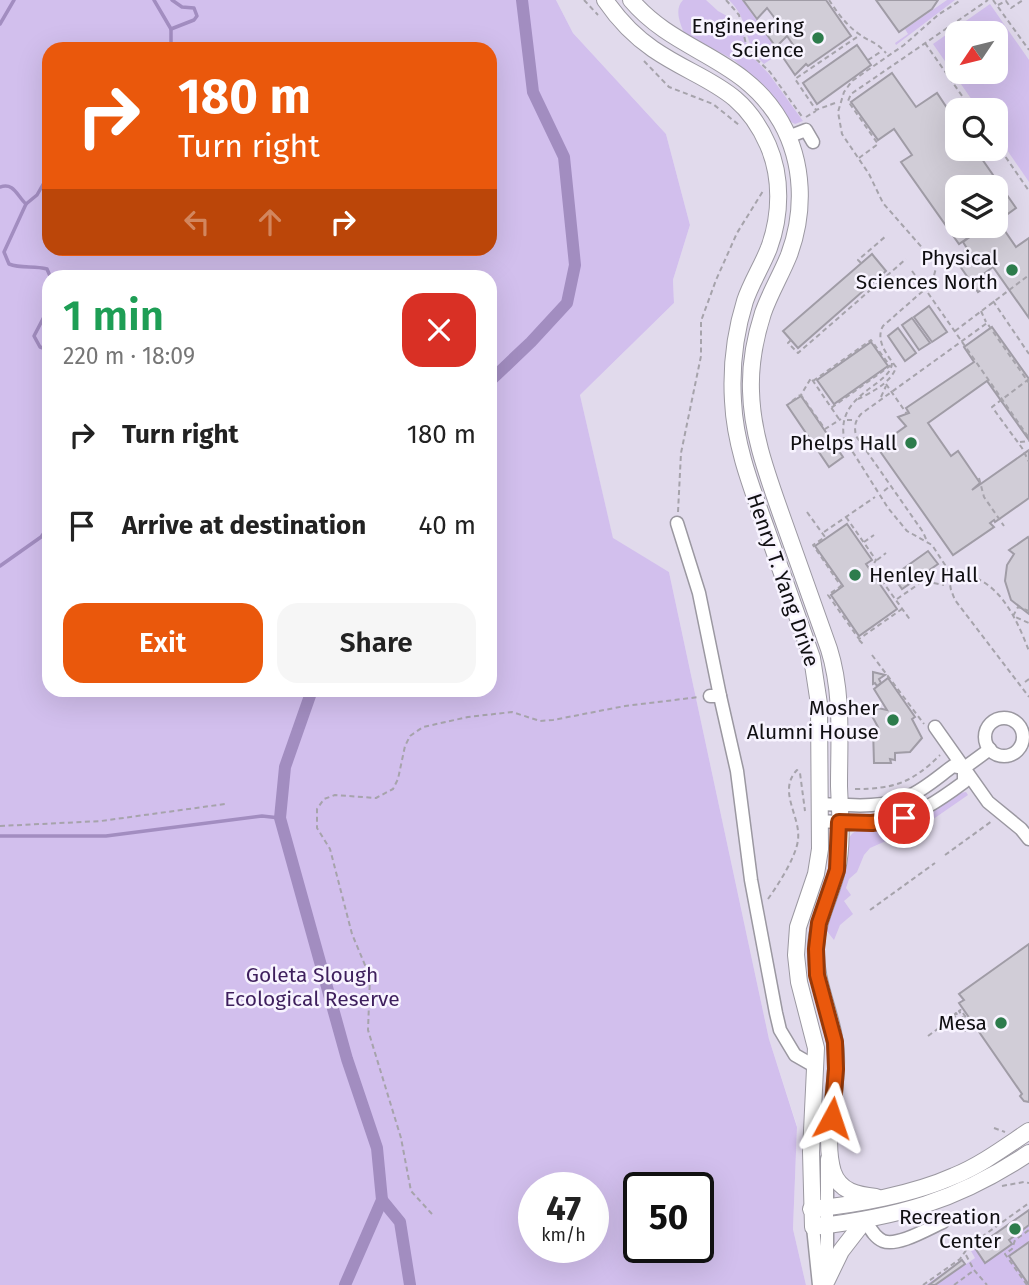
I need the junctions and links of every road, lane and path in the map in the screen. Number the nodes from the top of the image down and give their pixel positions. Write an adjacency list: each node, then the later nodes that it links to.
1 (584, 0): 10 (path)
2 (631, 0): 10 (street); 20 (main road, Henry T. Yang Drive)
3 (726, 0): 18 (path)
4 (829, 0): 11 (path)
5 (961, 0): 22 (path)
6 (988, 0): 12 (path)
7 (993, 0): 9 (path)
8 (1023, 0): 9 (path)
9 (998, 6): 13 (path)
10 (607, 7): 94 (main road, Henry T. Yang Drive)
11 (860, 35): 15 (path); 17 (path)
12 (925, 43): 16 (path); 22 (path)
13 (1029, 50)
14 (637, 53): 19 (path)
15 (868, 60)
16 (964, 98)
17 (835, 103)
18 (804, 119)
19 (741, 126)
20 (788, 137): 21 (street); 93 (main road, Henry T. Yang Drive)
21 (813, 142)
22 (858, 158): 40 (path)
23 (1008, 161): 25 (path)
24 (765, 187): 62 (path)
25 (1029, 191)
26 (886, 236): 28 (path)
27 (906, 259): 37 (path)
28 (861, 263)
29 (912, 271): 31 (path)
30 (1029, 275): 33 (path)
31 (923, 286)
32 (928, 293): 36 (path)
33 (993, 301): 34 (path); 39 (path)
34 (981, 311): 35 (path); 36 (path)
35 (987, 323): 38 (path); 42 (path)
36 (955, 331): 38 (path)
37 (791, 340)
38 (962, 341): 43 (path); 45 (path)
39 (1029, 354)
40 (892, 362): 47 (path); 47 (path)
41 (813, 381): 44 (path); 49 (path); 49 (path)
42 (1028, 381): 45 (path)
43 (891, 391): 46 (path); 46 (path); 50 (path)
44 (801, 395): 48 (path); 49 (path)
45 (1001, 398): 53 (path); 54 (path)
46 (880, 399): 52 (path)
47 (858, 400): 66 (path)
48 (792, 401)
49 (831, 408)
50 (907, 414)
51 (847, 420): 52 (path)
52 (856, 420): 57 (path)
53 (1029, 439): 54 (path)
54 (1018, 443): 55 (path)
55 (1029, 462)
56 (979, 478): 63 (path)
57 (891, 486): 58 (path); 66 (path)
58 (884, 491)
59 (875, 497): 61 (path)
60 (807, 512): 64 (path)
61 (846, 517): 64 (path); 67 (path)
62 (677, 523): 84 (street)
63 (1004, 526)
64 (823, 533): 78 (path)
65 (874, 535): 67 (path)
66 (926, 540): 85 (path)
67 (863, 542): 69 (path)
68 (886, 553): 69 (path)
69 (876, 560): 72 (path)
70 (954, 579): 75 (path)
71 (944, 585): 72 (path)
72 (896, 600): 73 (path)
73 (902, 609): 76 (path); 78 (path)
74 (1029, 611): 75 (path)
75 (1013, 616): 77 (path); 80 (path)
76 (911, 621)
77 (1029, 623)
78 (859, 639): 79 (path)
79 (865, 646)
80 (1029, 651)
81 (872, 655): 86 (path)
82 (1029, 679): 83 (path)
83 (1025, 682)
84 (715, 696): 101 (street); 118 (path)
85 (1029, 697)
86 (931, 729): 89 (street)
87 (990, 749): 89 (street)
88 (942, 754): 90 (path)
89 (964, 768): 93 (street); 96 (street); 98 (street)
90 (851, 789)
91 (802, 790): 101 (path)
92 (225, 804): 97 (path)
93 (840, 805): 94 (street); 96 (main road, Henry T. Yang Drive)
94 (820, 813): 96 (street); 107 (main road, Henry T. Yang Drive)
95 (996, 818): 99 (path)
96 (839, 822): 111 (main road, Henry T. Yang Drive)
97 (0, 826)
98 (1029, 839)
99 (945, 855)
100 (935, 863): 102 (path)
101 (755, 906): 107 (street)
102 (870, 910)
103 (971, 1021): 105 (path)
104 (943, 1025): 106 (path)
105 (974, 1025)
106 (928, 1036)
107 (816, 1067): 117 (main road, Henry T. Yang Drive)
108 (994, 1128): 109 (path)
109 (1005, 1130)
110 (1027, 1135): 115 (main road)
111 (829, 1143): 115 (main road); 117 (street, Henry T. Yang Drive)
112 (1029, 1153): 119 (main road)
113 (1029, 1183): 114 (path)
114 (998, 1184)
115 (876, 1198): 117 (main road)
116 (1029, 1203): 123 (path)
117 (819, 1208): 121 (main road, Henry T. Yang Drive)
118 (432, 1214)
119 (864, 1220): 120 (street); 121 (main road); 125 (main road)
120 (943, 1222)
121 (820, 1226): 125 (street, Henry T. Yang Drive)
122 (1029, 1230): 129 (path)
123 (965, 1253): 124 (path); 126 (path)
124 (974, 1270): 127 (path); 128 (path)
125 (824, 1283)
126 (923, 1285)
127 (954, 1285)
128 (987, 1285)
129 (1027, 1285)

